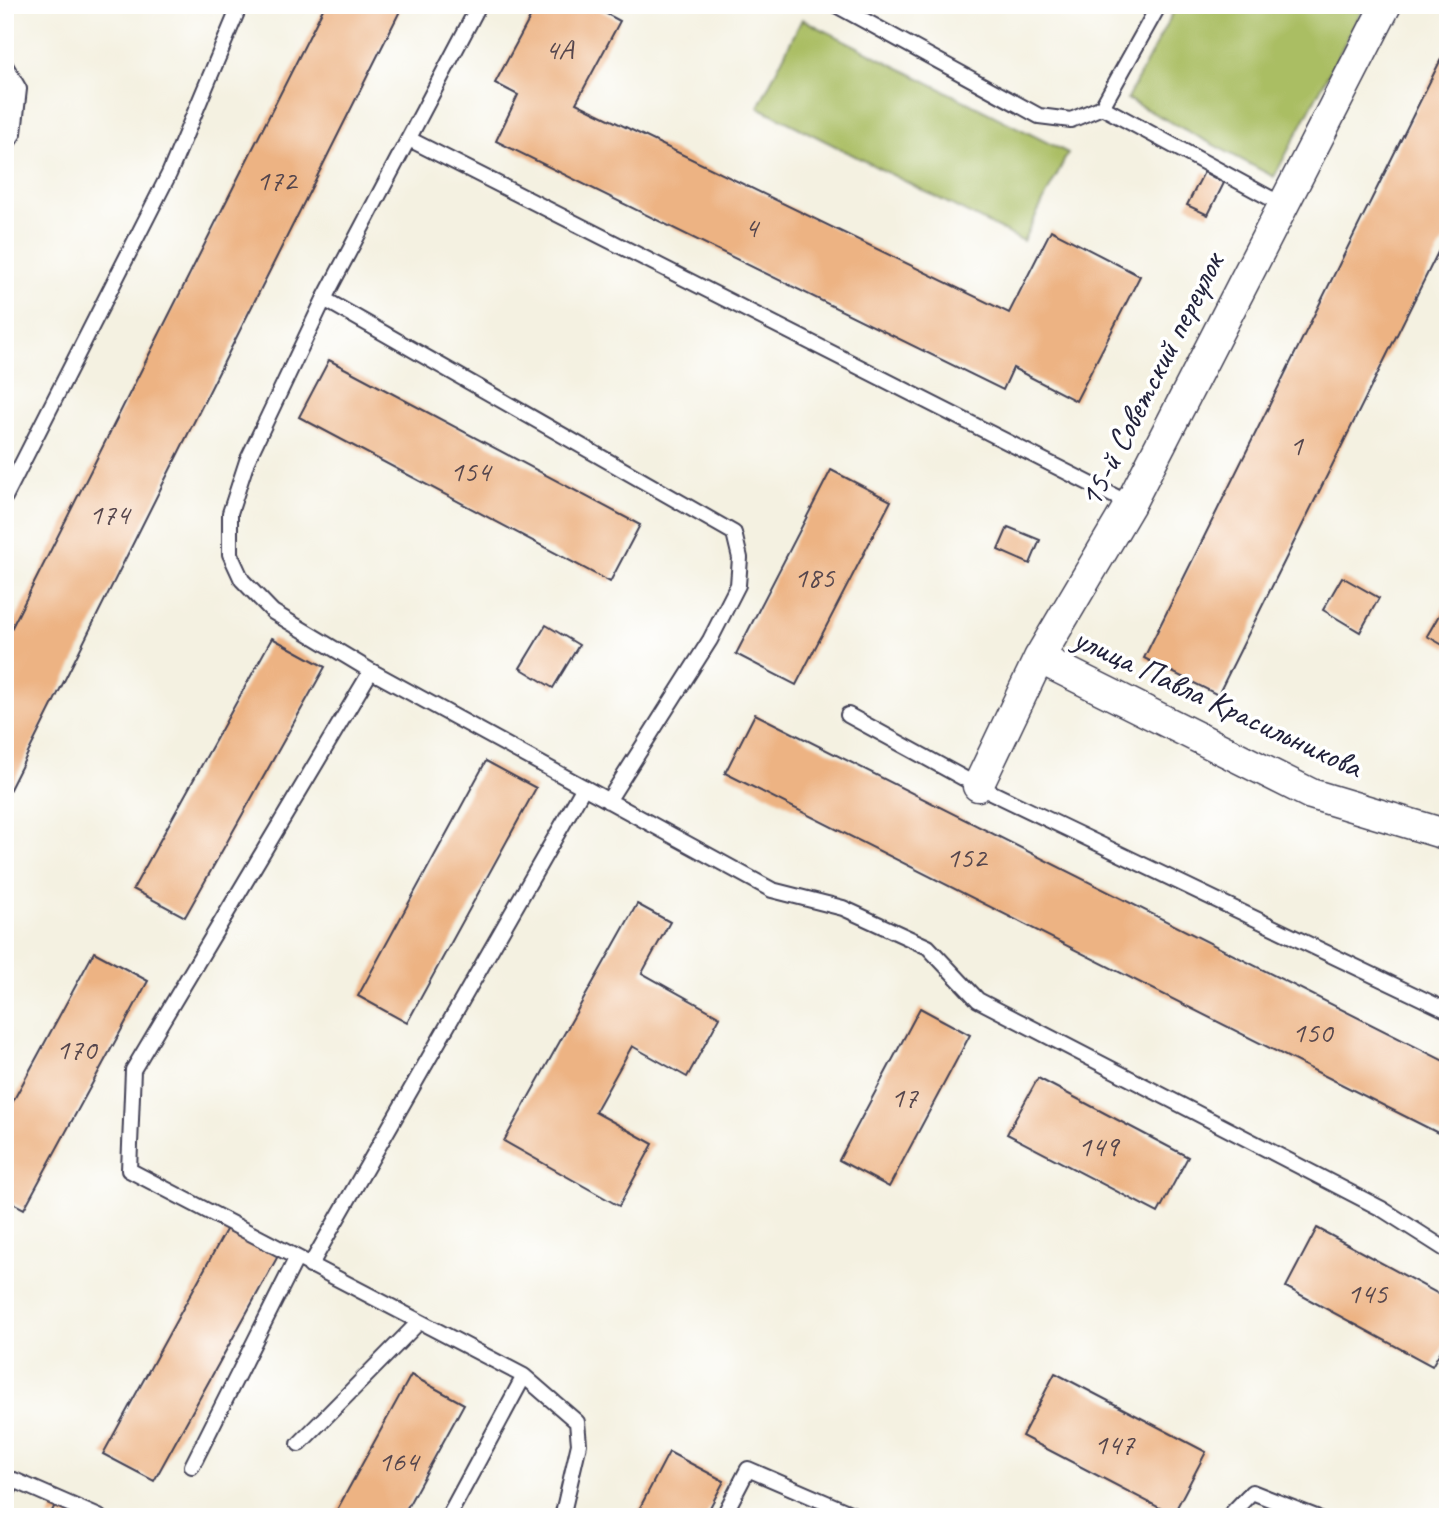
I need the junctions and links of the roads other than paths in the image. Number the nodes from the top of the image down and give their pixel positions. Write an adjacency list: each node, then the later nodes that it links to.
1 (240, 5): 12 (lane)
2 (479, 5): 8 (lane)
3 (836, 5): 7 (lane)
4 (1159, 5): 7 (lane)
5 (1387, 5): 10 (street, 15-й Советский переулок)
6 (5, 65): 9 (lane)
7 (1102, 107): 10 (lane)
8 (409, 139): 11 (lane); 13 (lane)
9 (5, 147)
10 (1283, 205): 13 (street, 15-й Советский переулок)
11 (324, 299): 15 (lane); 19 (lane)
12 (5, 497)
13 (1129, 504): 14 (street, 15-й Советский переулок)
14 (1039, 658): 17 (street, 15-й Советский переулок); 20 (street, улица Павла Красильникова)
15 (371, 671): 18 (lane); 23 (lane)
16 (848, 715): 17 (lane)
17 (978, 786): 21 (lane)
18 (584, 787): 19 (lane); 24 (lane)
19 (608, 801): 22 (lane)
20 (1448, 835)
21 (1448, 1012)
22 (1448, 1251)
23 (296, 1259): 24 (lane); 28 (lane)
24 (310, 1266): 25 (lane)
25 (418, 1323): 26 (lane); 27 (lane)
26 (524, 1376): 31 (lane); 32 (lane)
27 (299, 1444)
28 (192, 1466)
29 (5, 1496): 30 (lane)
30 (99, 1517)
31 (448, 1517)
32 (562, 1517)
33 (723, 1517): 34 (lane)
34 (859, 1517)
35 (1228, 1517): 36 (lane)
36 (1316, 1517)

